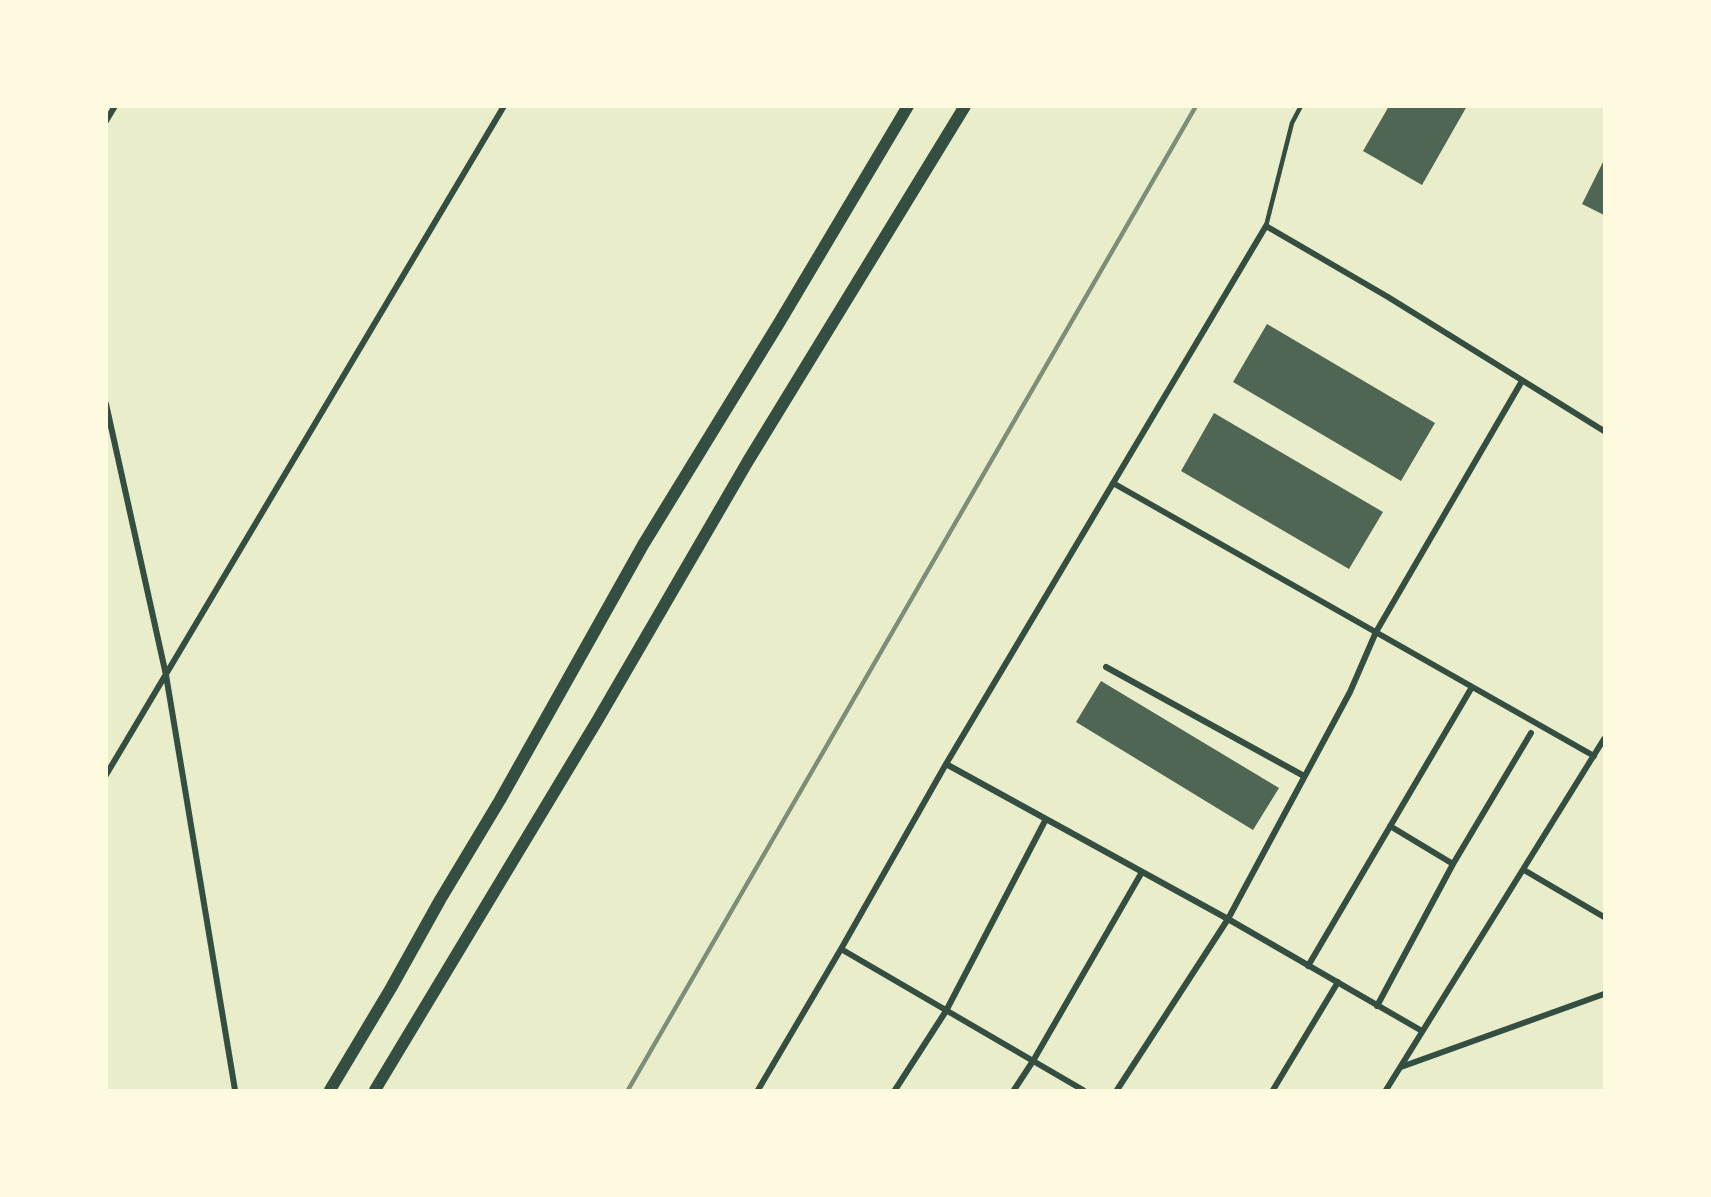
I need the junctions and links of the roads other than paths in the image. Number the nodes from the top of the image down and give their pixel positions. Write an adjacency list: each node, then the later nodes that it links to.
1 (115, 106): 6 (street)
2 (504, 106): 14 (street)
3 (908, 106): 39 (main road)
4 (964, 106): 40 (main road)
5 (1301, 106): 7 (lane)
6 (106, 121)
7 (1266, 226): 8 (street); 11 (street)
8 (1522, 381): 10 (street); 12 (street)
9 (106, 404): 14 (street)
10 (1605, 431)
11 (1113, 483): 12 (street); 19 (street)
12 (1376, 632): 15 (street); 21 (street)
13 (1106, 667): 21 (street)
14 (166, 675): 20 (street); 38 (street)
15 (1472, 687): 18 (street); 23 (street)
16 (1531, 733): 24 (street)
17 (1605, 739): 18 (street)
18 (1594, 756): 25 (street)
19 (946, 764): 22 (street); 29 (street)
20 (106, 775)
21 (1304, 776): 28 (street)
22 (1046, 819): 26 (street); 34 (street)
23 (1390, 826): 24 (street); 30 (street)
24 (1453, 864): 33 (street)
25 (1524, 870): 27 (street); 35 (street)
26 (1142, 872): 28 (street); 36 (street)
27 (1605, 916)
28 (1227, 919): 30 (street); 45 (street)
29 (841, 949): 34 (street); 41 (street)
30 (1308, 966): 31 (street)
31 (1338, 982): 33 (street); 46 (street)
32 (1605, 994): 37 (street)
33 (1377, 1005): 35 (street)
34 (946, 1011): 36 (street); 42 (street)
35 (1422, 1031): 37 (street)
36 (1033, 1061): 43 (street); 44 (street)
37 (1400, 1067): 47 (street)
38 (235, 1090)
39 (330, 1090)
40 (375, 1090)
41 (758, 1090)
42 (895, 1090)
43 (1014, 1090)
44 (1083, 1090)
45 (1117, 1090)
46 (1273, 1090)
47 (1386, 1090)

